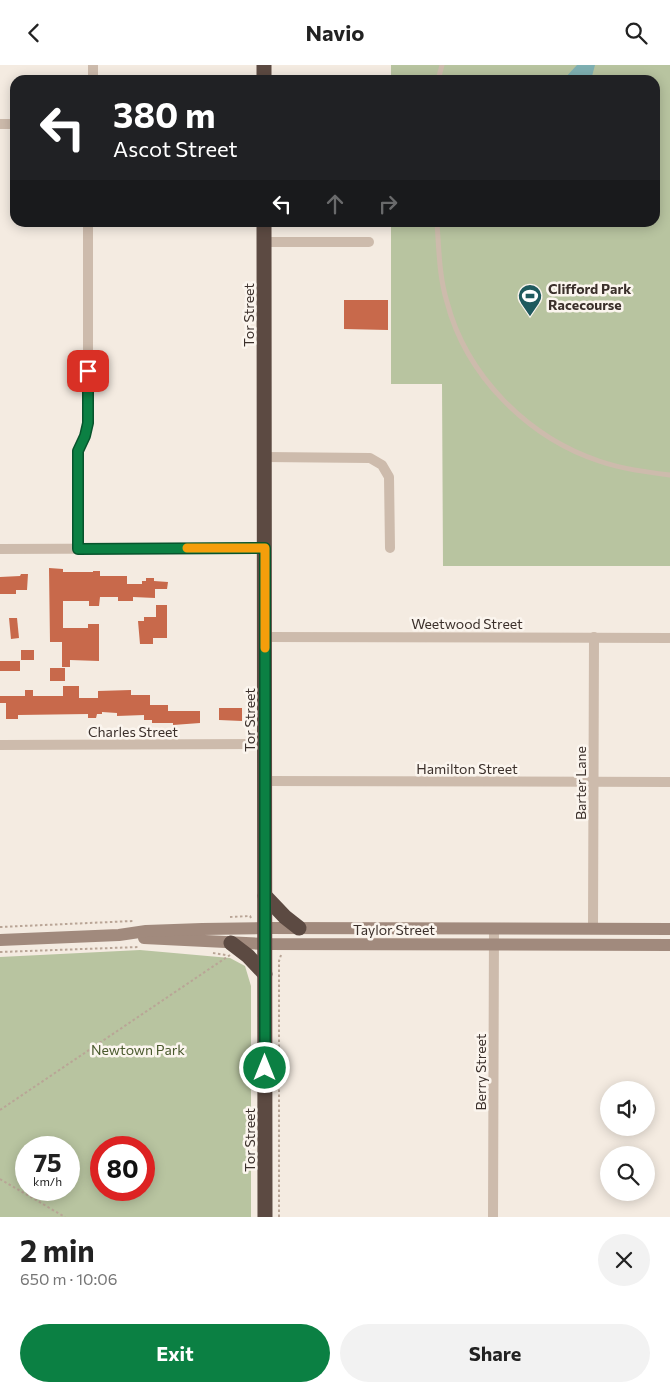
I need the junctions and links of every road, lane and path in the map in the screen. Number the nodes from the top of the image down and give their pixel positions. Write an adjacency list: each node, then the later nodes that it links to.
1 (88, 227): 11 (street)
2 (264, 227): 4 (highway, Tor Street)
3 (437, 227): 7 (lane)
4 (264, 241): 5 (street); 6 (highway, Tor Street)
5 (370, 242)
6 (265, 457): 8 (highway, Tor Street); 9 (street)
7 (670, 475)
8 (265, 548): 11 (street); 12 (highway, Tor Street)
9 (390, 548)
10 (0, 549): 11 (street)
11 (78, 549)
12 (265, 637): 13 (street, Weetwood Street); 15 (highway, Tor Street)
13 (594, 637): 14 (street, Weetwood Street); 18 (street, Barter Lane)
14 (670, 638)
15 (265, 744): 16 (street, Charles Street); 17 (highway, Tor Street)
16 (0, 745)
17 (265, 781): 18 (street, Hamilton Street); 20 (highway, Tor Street)
18 (593, 782): 19 (street, Hamilton Street); 28 (street, Barter Lane)
19 (670, 782)
20 (265, 896): 25 (highway, Tor Street); 26 (highway)
21 (222, 917): 22 (path)
22 (252, 918)
23 (133, 921): 24 (path)
24 (0, 927)
25 (265, 927): 26 (main road, Taylor Street); 30 (main road, Taylor Street); 32 (highway, Tor Street)
26 (299, 928): 27 (main road, Taylor Street)
27 (494, 928): 28 (main road, Taylor Street); 33 (street, Berry Street)
28 (593, 928): 29 (main road, Taylor Street)
29 (670, 929)
30 (119, 935): 31 (main road, Taylor Street); 36 (main road, Taylor Street)
31 (0, 940)
32 (264, 944): 33 (main road, Taylor Street); 36 (main road, Taylor Street); 41 (highway, Tor Street)
33 (494, 944): 34 (main road, Taylor Street); 47 (street, Berry Street)
34 (670, 945)
35 (146, 947): 37 (path)
36 (230, 949): 38 (path); 40 (path); 41 (highway); 42 (path)
37 (0, 952)
38 (208, 952)
39 (281, 955): 46 (path)
40 (237, 958)
41 (264, 974): 45 (highway, Tor Street)
42 (0, 1110)
43 (0, 1179): 44 (path)
44 (65, 1217)
45 (265, 1217)
46 (279, 1217)
47 (493, 1217)

